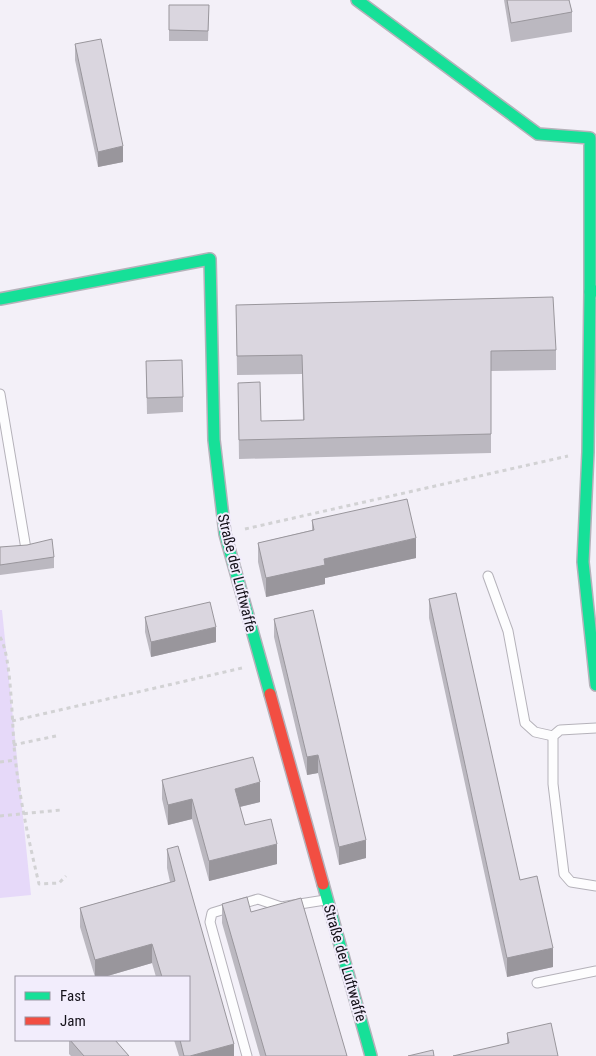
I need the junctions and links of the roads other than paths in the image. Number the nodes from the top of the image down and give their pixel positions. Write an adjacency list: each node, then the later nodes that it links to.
1 (357, 0): 2 (street)
2 (593, 291): 7 (street)
3 (0, 299): 11 (street, Straße der Luftwaffe)
4 (0, 394): 5 (lane)
5 (26, 549)
6 (488, 576): 9 (lane)
7 (596, 685)
8 (596, 728): 9 (lane)
9 (553, 736): 10 (lane)
10 (596, 886)
11 (327, 899): 14 (lane); 15 (street, Straße der Luftwaffe)
12 (596, 971): 13 (lane)
13 (537, 983)
14 (247, 1056)
15 (371, 1056)

